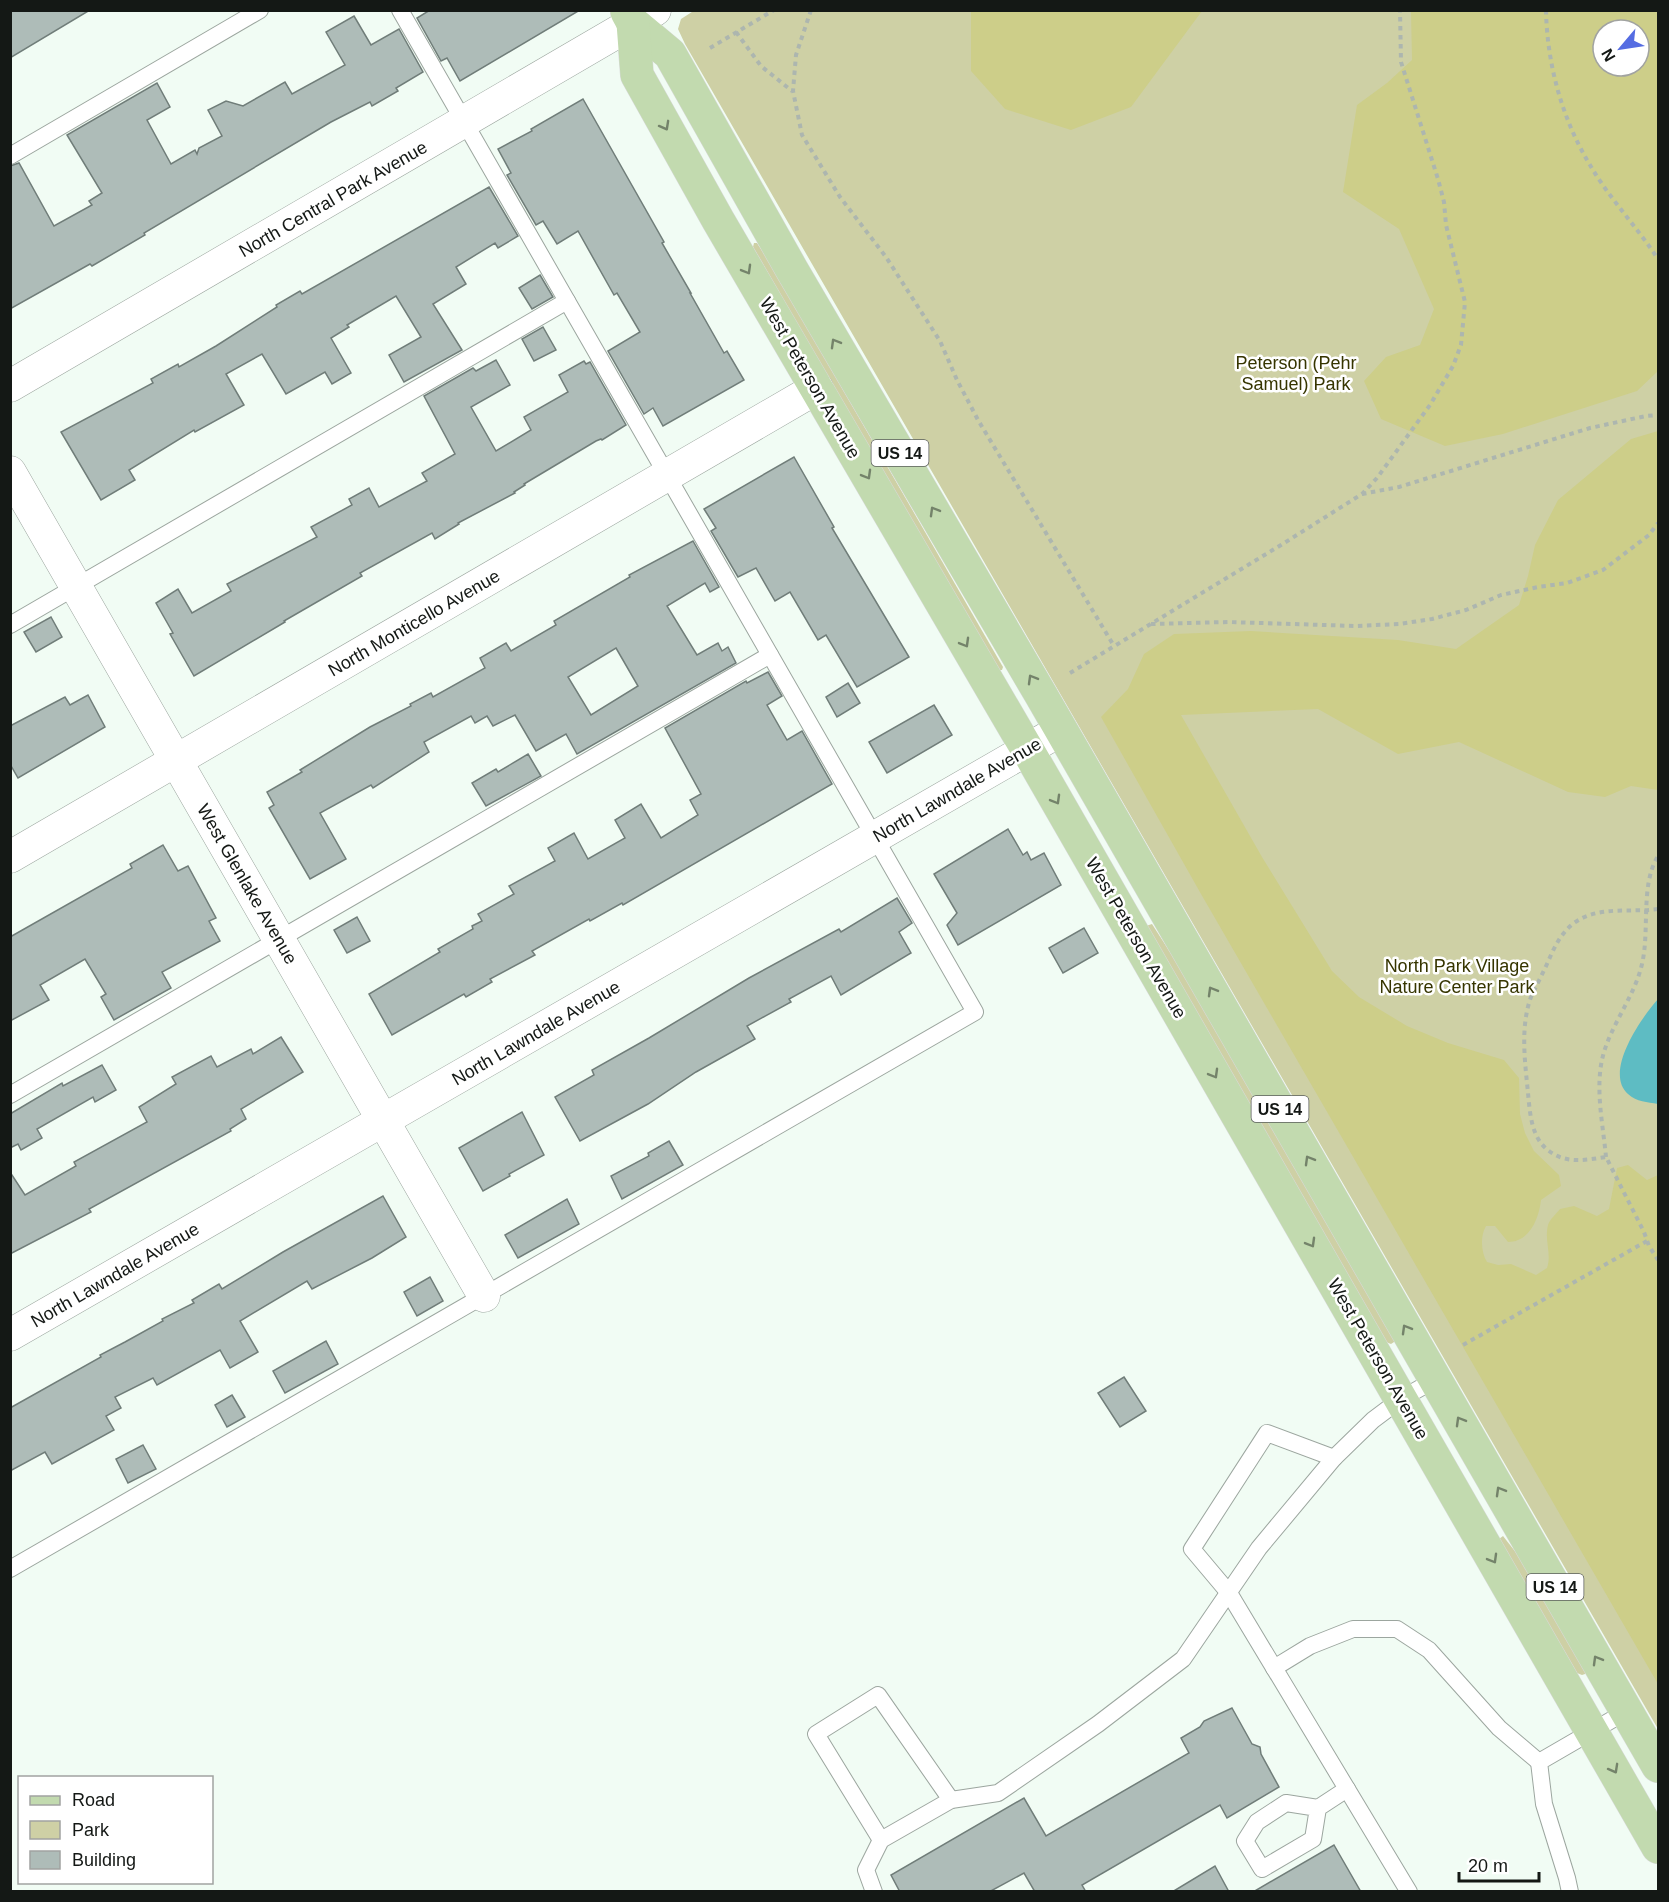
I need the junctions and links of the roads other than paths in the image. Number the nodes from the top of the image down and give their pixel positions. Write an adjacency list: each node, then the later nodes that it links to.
1 (260, 10): 5 (lane)
2 (400, 10): 4 (lane)
3 (638, 15): 4 (street, North Central Park Avenue); 8 (main road, West Peterson Avenue / US 14, one-way to 8); 14 (main road, US 14, one-way to 3)
4 (464, 122): 6 (lane); 7 (street, North Central Park Avenue)
5 (10, 156)
6 (567, 301): 10 (lane); 11 (lane)
7 (10, 386)
8 (816, 388): 10 (street, North Monticello Avenue); 15 (main road, West Peterson Avenue / US 14, one-way to 15)
9 (10, 472): 11 (street, West Glenlake Avenue)
10 (667, 475): 13 (lane); 16 (street, North Monticello Avenue)
11 (76, 586): 12 (lane); 16 (street, West Glenlake Avenue)
12 (10, 625)
13 (770, 655): 17 (lane); 19 (lane)
14 (1061, 730): 15 (street, North Lawndale Avenue); 24 (main road, US 14, one-way to 14)
15 (1027, 749): 17 (street, North Lawndale Avenue); 25 (main road, West Peterson Avenue / US 14, one-way to 25)
16 (176, 761): 18 (street, North Monticello Avenue); 19 (street, West Glenlake Avenue)
17 (875, 837): 21 (street, North Lawndale Avenue); 22 (lane)
18 (10, 857)
19 (279, 939): 20 (lane); 21 (street, West Glenlake Avenue)
20 (10, 1095)
21 (383, 1120): 22 (street, West Glenlake Avenue); 23 (street, North Lawndale Avenue)
22 (484, 1296): 27 (lane)
23 (10, 1335)
24 (1436, 1380): 25 (lane); 30 (main road, US 14, one-way to 24)
25 (1401, 1399): 26 (lane); 31 (main road, West Peterson Avenue / US 14, one-way to 31)
26 (1334, 1458): 28 (lane); 28 (lane)
27 (10, 1569)
28 (1228, 1593): 29 (lane); 35 (lane)
29 (1274, 1668): 32 (lane); 34 (lane)
30 (1627, 1711): 31 (lane); 33 (main road, US 14)
31 (1593, 1731): 32 (lane); 38 (main road, West Peterson Avenue / US 14, one-way to 38)
32 (1539, 1762): 41 (lane)
33 (1659, 1766)
34 (1347, 1789): 36 (lane); 40 (lane)
35 (951, 1800): 37 (lane); 37 (lane)
36 (1318, 1808): 36 (lane)
37 (881, 1840): 39 (lane)
38 (1659, 1847)
39 (874, 1892)
40 (1408, 1892)
41 (1570, 1892)

